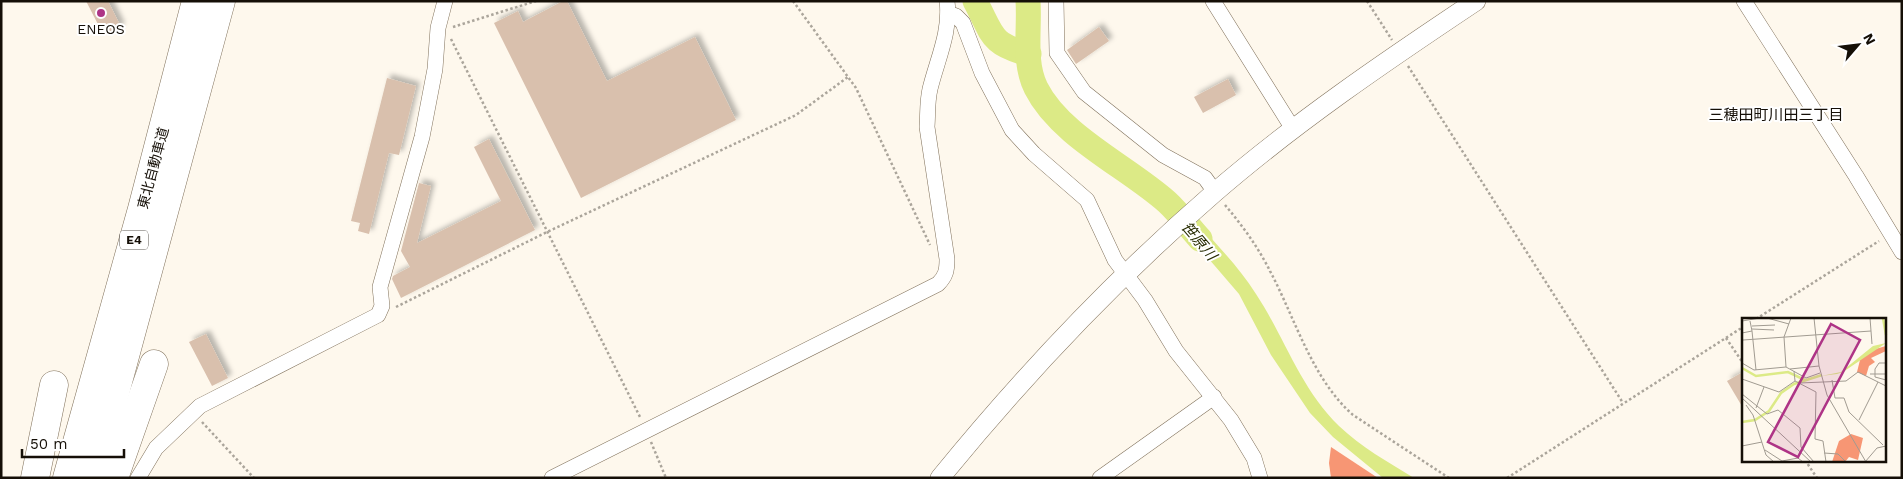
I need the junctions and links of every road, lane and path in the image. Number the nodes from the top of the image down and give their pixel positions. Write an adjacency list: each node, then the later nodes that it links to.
1 (196, 1): 35 (highway, 東北自動車道 / E4)
2 (221, 1): 36 (highway, 東北自動車道 / E4)
3 (445, 1): 12 (street)
4 (536, 1): 12 (path)
5 (793, 1): 14 (path)
6 (1056, 1): 16 (street)
7 (1213, 1): 15 (street)
8 (1367, 1): 13 (path)
9 (1476, 1): 13 (street)
10 (1744, 1): 18 (street)
11 (947, 5): 20 (street); 21 (street)
12 (442, 27): 17 (path); 22 (street)
13 (1399, 52): 15 (street); 30 (path)
14 (848, 77): 17 (path); 20 (path)
15 (1293, 129): 16 (street)
16 (1215, 192): 21 (street); 45 (path)
17 (547, 232): 22 (path); 32 (path)
18 (1890, 233): 19 (street); 23 (path)
19 (1902, 252)
20 (947, 259): 32 (street)
21 (1124, 274): 29 (street); 42 (street)
22 (382, 306): 31 (street)
23 (1758, 318)
24 (1742, 328): 25 (path)
25 (1726, 338): 26 (path); 30 (path)
26 (1742, 362)
27 (154, 364): 37 (highway)
28 (54, 385): 34 (highway)
29 (1214, 397): 43 (street); 44 (street)
30 (1622, 404): 46 (path)
31 (193, 412): 38 (street); 39 (path)
32 (646, 430): 40 (street); 41 (path)
33 (1806, 462): 47 (path)
34 (35, 478)
35 (67, 478)
36 (92, 478)
37 (114, 478)
38 (138, 478)
39 (254, 478)
40 (552, 478)
41 (666, 478)
42 (940, 478)
43 (1100, 478)
44 (1260, 478)
45 (1449, 478)
46 (1507, 478)
47 (1817, 478)

